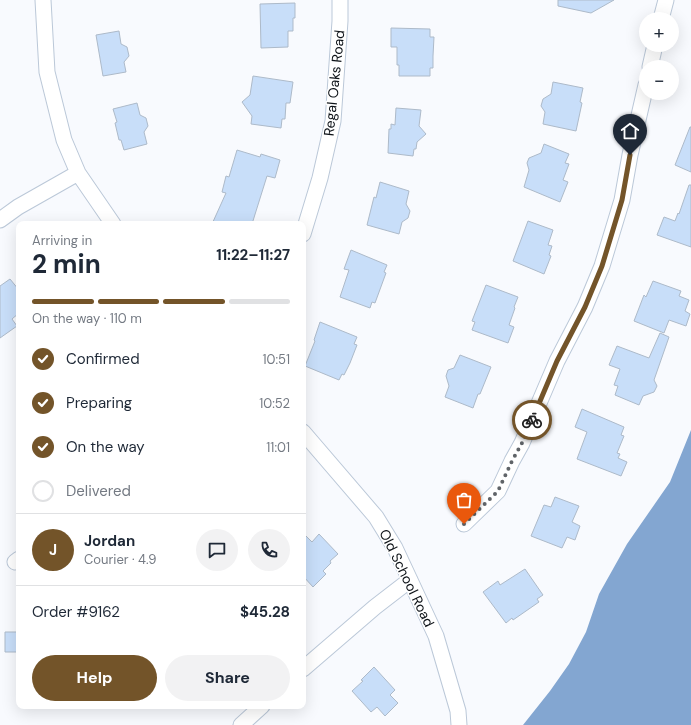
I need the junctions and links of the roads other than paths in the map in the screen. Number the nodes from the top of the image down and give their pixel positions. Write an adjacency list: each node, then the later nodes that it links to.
1 (43, 0): 6 (street)
2 (340, 0): 9 (street, Regal Oaks Road)
3 (666, 0): 4 (street)
4 (663, 12)
5 (643, 100): 11 (street)
6 (78, 173): 7 (street); 8 (street)
7 (0, 220)
8 (111, 221)
9 (306, 224)
10 (306, 435): 12 (street, Old School Road)
11 (464, 524)
12 (410, 580): 13 (street); 16 (street, Old School Road)
13 (306, 666)
14 (259, 709): 15 (street)
15 (241, 725)
16 (459, 725)

